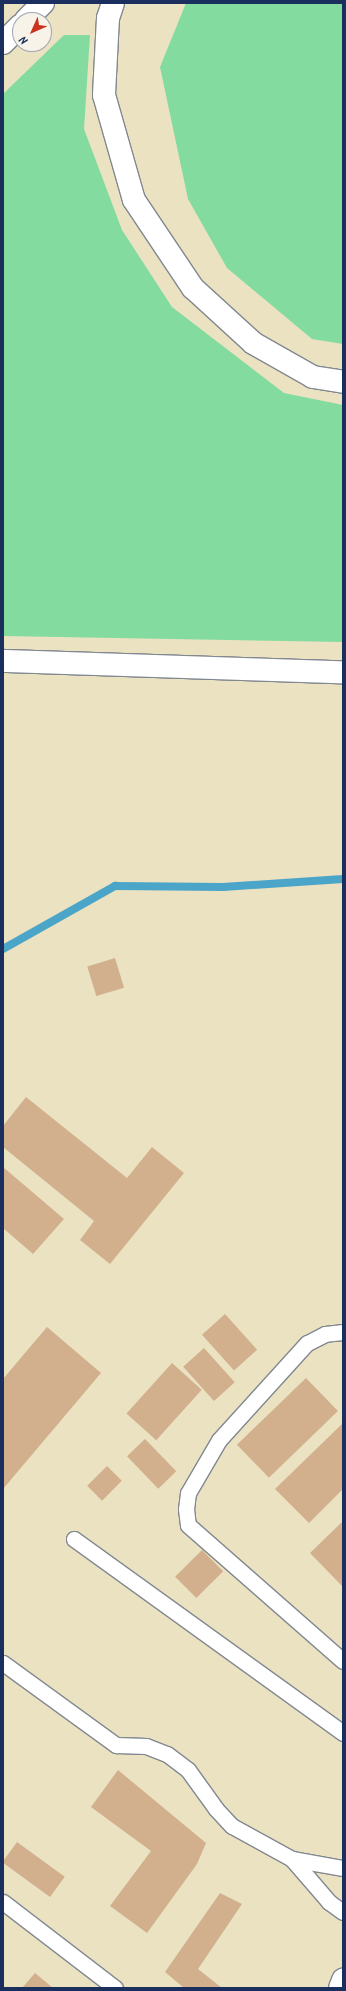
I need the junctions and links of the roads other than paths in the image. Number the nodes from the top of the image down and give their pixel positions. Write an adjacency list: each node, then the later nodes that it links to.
1 (43, 3): 3 (main road)
2 (113, 3): 6 (main road)
3 (34, 12)
4 (12, 34): 5 (main road)
5 (3, 43)
6 (343, 382)
7 (3, 662): 8 (main road)
8 (343, 672)
9 (343, 1332): 11 (lane)
10 (74, 1539): 13 (lane)
11 (343, 1662)
12 (3, 1664): 14 (lane)
13 (343, 1733)
14 (292, 1858): 15 (lane); 17 (lane)
15 (343, 1868)
16 (3, 1902): 19 (lane)
17 (343, 1912)
18 (343, 1980): 20 (main road)
19 (115, 1988)
20 (340, 1988)

